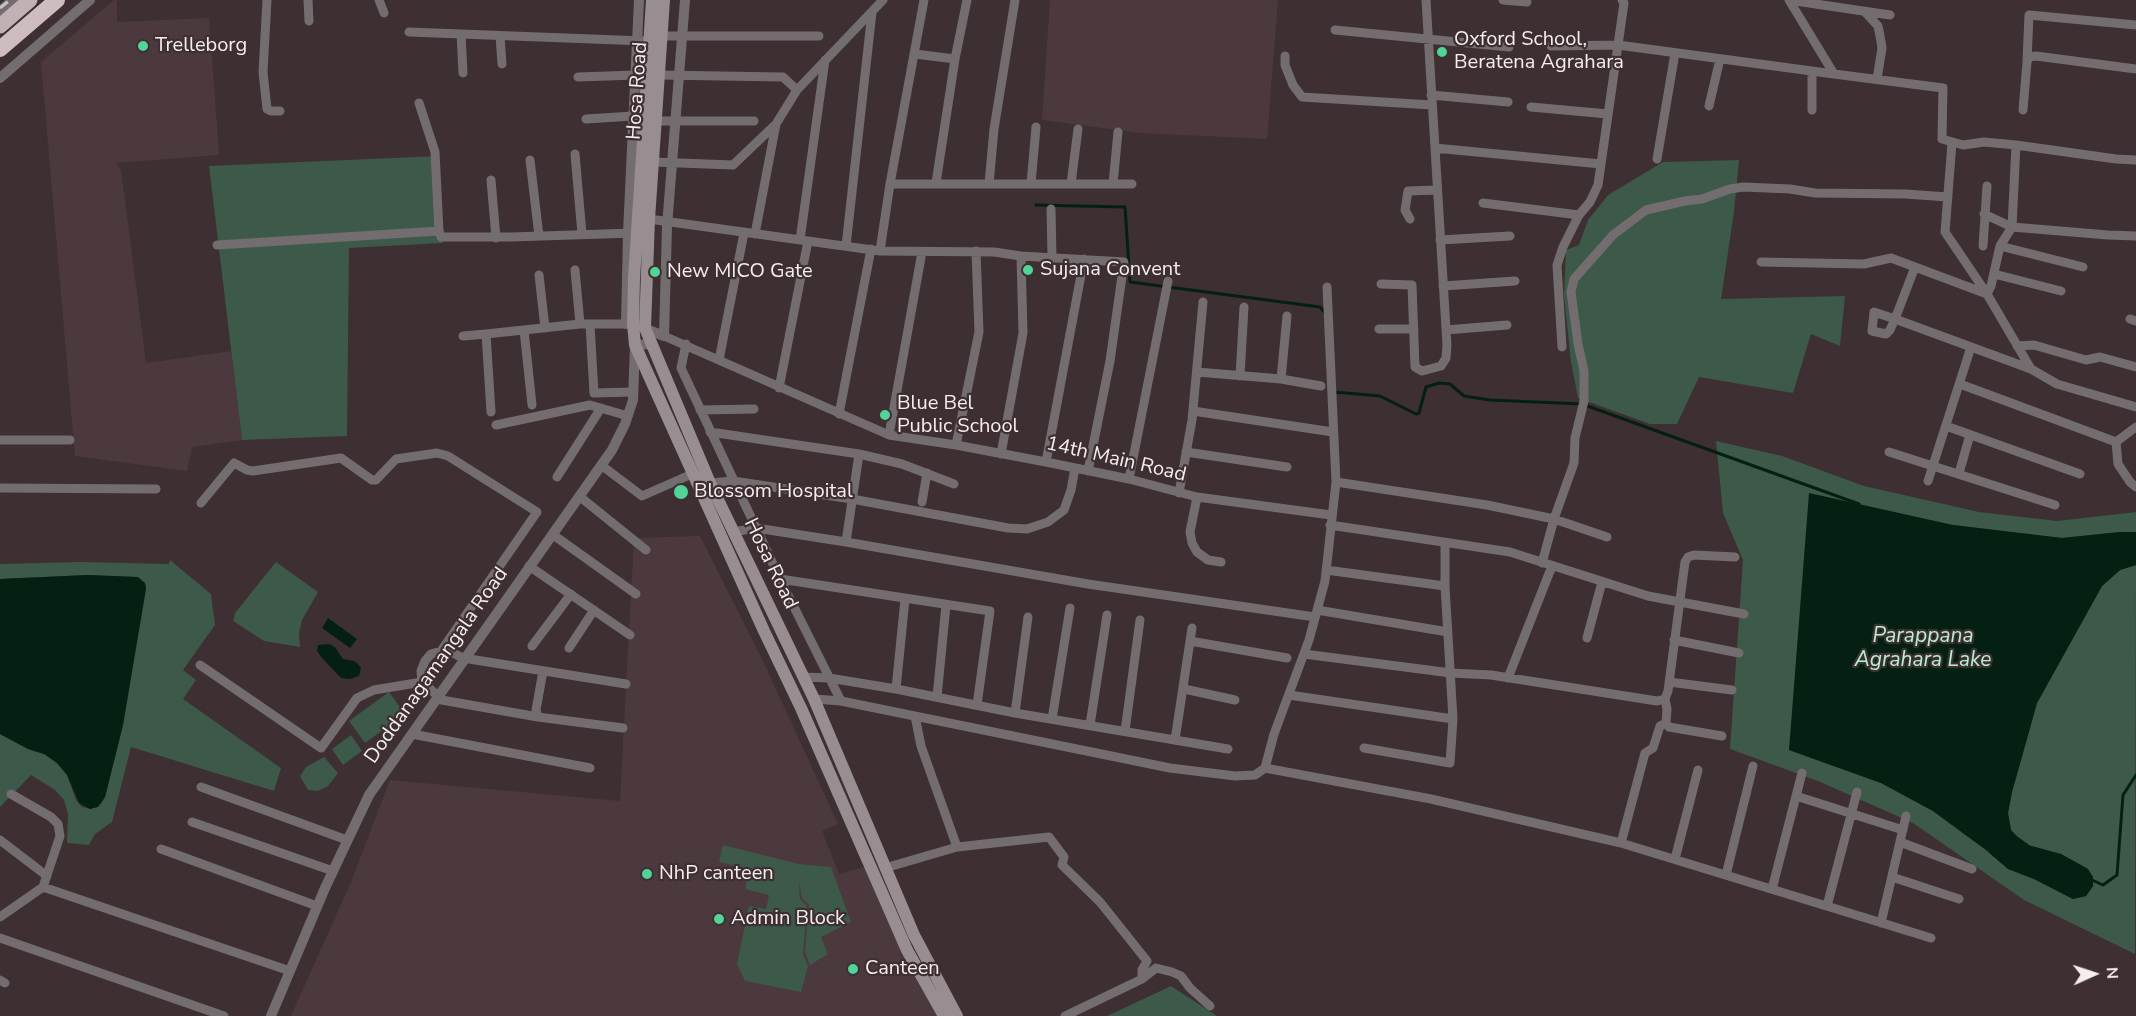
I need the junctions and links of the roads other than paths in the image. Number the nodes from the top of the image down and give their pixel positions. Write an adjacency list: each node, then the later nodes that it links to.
1 (13, 0): 23 (street)
2 (30, 0): 30 (highway)
3 (40, 0): 34 (highway)
4 (57, 0): 43 (highway)
5 (65, 0): 47 (highway)
6 (90, 0): 61 (street)
7 (267, 0): 72 (street)
8 (308, 0): 28 (street)
9 (380, 0): 26 (street)
10 (639, 0): 38 (street)
11 (652, 0): 38 (main road, Hosa Road)
12 (664, 0): 38 (main road, Hosa Road)
13 (685, 0): 37 (street)
14 (883, 0): 24 (street)
15 (924, 0): 45 (street)
16 (967, 0): 48 (street)
17 (1016, 0): 96 (street)
18 (1426, 0): 39 (street)
19 (1503, 0): 22 (street)
20 (1622, 0): 40 (street)
21 (1789, 0): 25 (street); 56 (street)
22 (1527, 2)
23 (0, 11)
24 (872, 12): 50 (street); 124 (street)
25 (1865, 12): 27 (street); 62 (street)
26 (384, 13)
27 (1890, 15)
28 (309, 21)
29 (2136, 25): 51 (street)
30 (0, 26)
31 (1335, 30): 39 (street)
32 (409, 32): 33 (street)
33 (461, 34): 35 (street); 55 (street)
34 (0, 35)
35 (500, 36): 38 (street); 52 (street)
36 (819, 36): 37 (street)
37 (683, 37): 38 (street); 59 (street)
38 (650, 39): 57 (street); 58 (main road, Hosa Road); 114 (main road, Hosa Road)
39 (1428, 39): 42 (street); 64 (street)
40 (1618, 45): 41 (street); 44 (street); 73 (street)
41 (1551, 46)
42 (1509, 48)
43 (0, 49)
44 (1675, 53): 49 (street); 87 (street)
45 (915, 54): 48 (street); 95 (street)
46 (1285, 56): 67 (street)
47 (0, 57)
48 (955, 59): 94 (street)
49 (1720, 59): 54 (street); 69 (street)
50 (825, 60): 63 (street); 121 (street)
51 (2027, 62): 53 (street); 71 (street)
52 (502, 64)
53 (2136, 69)
54 (1812, 71): 56 (street); 70 (street)
55 (464, 73)
56 (1834, 74): 62 (street)
57 (636, 75): 60 (street); 74 (street)
58 (659, 75): 59 (street); 76 (main road, Hosa Road)
59 (680, 76): 63 (street); 77 (street)
60 (578, 77)
61 (0, 78)
62 (1877, 80): 83 (street)
63 (797, 90): 79 (street)
64 (1431, 94): 65 (street); 67 (street)
65 (1508, 102)
66 (419, 103): 112 (street)
67 (1432, 105): 85 (street)
68 (1531, 106): 73 (street)
69 (1709, 106)
70 (1812, 110)
71 (2023, 110)
72 (280, 111)
73 (1608, 114): 92 (street)
74 (633, 116): 75 (street); 114 (street)
75 (586, 119)
76 (655, 121): 77 (street); 90 (main road, Hosa Road)
77 (676, 121): 78 (street); 91 (street)
78 (754, 121)
79 (776, 124): 91 (street); 116 (street)
80 (1036, 127): 97 (street)
81 (1078, 129): 98 (street)
82 (1118, 132): 99 (street)
83 (1952, 143): 84 (street); 103 (street)
84 (2016, 144): 89 (street); 111 (street)
85 (1435, 148): 92 (street); 102 (street)
86 (575, 154): 115 (street)
87 (1657, 159)
88 (530, 160): 117 (street)
89 (2136, 160)
90 (653, 162): 91 (street); 108 (main road, Hosa Road)
91 (673, 163): 110 (street)
92 (1601, 164): 107 (street)
93 (492, 180): 120 (street)
94 (936, 183): 95 (street); 96 (street)
95 (890, 184): 127 (street)
96 (989, 184): 97 (street)
97 (1031, 184): 98 (street)
98 (1071, 184): 99 (street)
99 (1113, 184): 100 (street)
100 (1132, 184)
101 (1987, 186): 106 (street)
102 (1437, 190): 109 (street); 122 (street)
103 (1948, 197): 145 (street); 228 (street)
104 (1483, 203): 107 (street)
105 (1051, 209): 131 (street)
106 (1984, 214): 111 (street); 125 (street)
107 (1579, 215): 165 (street)
108 (649, 219): 110 (street); 151 (main road, Hosa Road)
109 (1410, 219)
110 (668, 221): 113 (street); 160 (street)
111 (2012, 227): 119 (street); 126 (street)
112 (439, 231): 120 (street); 123 (street)
113 (744, 232): 116 (street); 167 (street)
114 (632, 233): 115 (street); 151 (main road, Hosa Road)
115 (582, 234): 117 (street)
116 (755, 234): 121 (street)
117 (539, 236): 120 (street)
118 (1510, 236): 122 (street)
119 (2136, 236)
120 (496, 238)
121 (804, 240): 124 (street); 175 (street)
122 (1440, 240): 142 (street)
123 (217, 245)
124 (846, 246): 127 (street)
125 (1983, 246)
126 (2000, 246): 135 (street); 137 (street)
127 (875, 250): 129 (street); 184 (street)
128 (976, 251): 129 (street); 130 (street); 196 (street)
129 (922, 252): 191 (street)
130 (1021, 256): 131 (street); 200 (street)
131 (1052, 257): 132 (street)
132 (1084, 259): 201 (street); 206 (street)
133 (1761, 262): 134 (street)
134 (1915, 267): 145 (street); 166 (street)
135 (2083, 267)
136 (575, 270): 149 (street)
137 (1994, 274): 144 (street); 145 (street)
138 (539, 275): 153 (street)
139 (1168, 281): 212 (street)
140 (1515, 281): 142 (street)
141 (1381, 284): 155 (street)
142 (1443, 286): 157 (street)
143 (1327, 287): 190 (street)
144 (2061, 291)
145 (1987, 294): 164 (street)
146 (1203, 302): 170 (street)
147 (1244, 307): 171 (street)
148 (1287, 316): 172 (street)
149 (580, 324): 150 (street); 153 (street)
150 (590, 325): 151 (street); 176 (street)
151 (634, 325): 160 (street); 161 (main road, Hosa Road); 163 (main road, Hosa Road)
152 (1507, 325): 157 (street)
153 (545, 328): 156 (street)
154 (1379, 329): 155 (street)
155 (1414, 329): 157 (street)
156 (524, 330): 158 (street); 177 (street)
157 (1446, 330)
158 (486, 334): 159 (street); 183 (street)
159 (463, 336)
160 (664, 336): 162 (street, 14th Main Road)
161 (651, 344): 163 (street); 216 (main road, Hosa Road)
162 (686, 344): 167 (street, 14th Main Road); 181 (street)
163 (635, 345): 176 (street, Doddanagamangala Road); 209 (main road, Hosa Road)
164 (2017, 346): 168 (street); 169 (street)
165 (1562, 347)
166 (1971, 347): 169 (street); 173 (street)
167 (719, 360): 175 (street, 14th Main Road)
168 (2136, 367)
169 (2031, 369): 178 (street)
170 (1197, 372): 171 (street); 182 (street)
171 (1240, 376): 172 (street)
172 (1281, 379): 174 (street)
173 (1960, 384): 187 (street); 195 (street)
174 (1321, 386)
175 (779, 388): 184 (street, 14th Main Road)
176 (633, 392): 185 (street, Doddanagamangala Road)
177 (532, 405)
178 (2136, 407)
179 (601, 408): 185 (street); 186 (street); 211 (street)
180 (754, 409): 181 (street)
181 (700, 410): 189 (street)
182 (1193, 411): 190 (street); 197 (street)
183 (491, 412)
184 (839, 414): 191 (street, 14th Main Road)
185 (628, 416): 202 (street, Doddanagamangala Road)
186 (496, 425)
187 (1946, 426): 192 (street); 203 (street)
188 (2136, 428): 195 (street)
189 (710, 432): 199 (street); 213 (street)
190 (1333, 432): 215 (street)
191 (889, 435): 196 (street, 14th Main Road)
192 (1970, 435): 208 (street); 210 (street)
193 (0, 440): 194 (street)
194 (70, 440)
195 (2116, 442): 218 (street)
196 (956, 445): 200 (street, 14th Main Road)
197 (1186, 452): 204 (street); 221 (street)
198 (1889, 452): 203 (street)
199 (859, 454): 207 (street); 224 (street)
200 (1001, 454): 201 (street, 14th Main Road)
201 (1046, 462): 205 (street, 14th Main Road)
202 (602, 465): 209 (street); 222 (street, Doddanagamangala Road)
203 (1934, 465): 208 (street); 214 (street)
204 (1287, 467)
205 (1075, 468): 206 (street, 14th Main Road); 224 (street)
206 (1088, 471): 212 (street, 14th Main Road)
207 (927, 473): 217 (street); 225 (street)
208 (1959, 473): 227 (street)
209 (692, 474): 259 (main road, Hosa Road)
210 (2080, 474)
211 (557, 477)
212 (1129, 479): 221 (street, 14th Main Road)
213 (733, 481): 216 (street); 224 (street); 230 (street)
214 (1928, 481)
215 (1336, 482): 228 (street); 229 (street)
216 (710, 483): 231 (main road, Hosa Road)
217 (954, 484)
218 (2136, 487)
219 (0, 488): 220 (street)
220 (156, 489)
221 (1179, 493): 223 (street, 14th Main Road)
222 (579, 496): 232 (street, Doddanagamangala Road); 236 (street)
223 (1197, 497): 229 (street, 14th Main Road); 238 (street)
224 (852, 499): 234 (street)
225 (922, 502)
226 (201, 503): 267 (street)
227 (2055, 505)
228 (1554, 519): 233 (street); 239 (street)
229 (1331, 520): 235 (street, 14th Main Road); 241 (street)
230 (756, 528): 231 (street); 234 (street); 242 (street)
231 (733, 532): 257 (main road, Hosa Road)
232 (552, 534): 240 (street, Doddanagamangala Road); 246 (street)
233 (1607, 537)
234 (846, 542): 252 (street)
235 (1445, 543): 239 (street, 14th Main Road); 244 (street)
236 (646, 550)
237 (1735, 557): 248 (street)
238 (1221, 562)
239 (1547, 565): 243 (street, 14th Main Road); 277 (street)
240 (529, 566): 245 (street); 270 (street, Doddanagamangala Road)
241 (1326, 570): 244 (street); 252 (street)
242 (780, 579): 247 (street); 276 (street)
243 (1602, 582): 248 (street, 14th Main Road); 262 (street)
244 (1445, 586): 260 (street)
245 (571, 594): 251 (street); 265 (street)
246 (636, 594)
247 (906, 599): 249 (street); 281 (street)
248 (1679, 602): 253 (street, 14th Main Road); 263 (street)
249 (946, 605): 285 (street); 291 (street)
250 (1070, 608): 295 (street)
251 (594, 610): 261 (street); 266 (street)
252 (1316, 614): 260 (street); 269 (street)
253 (1744, 614)
254 (1107, 615): 298 (street)
255 (1028, 617): 292 (street)
256 (1140, 620): 300 (street)
257 (776, 621): 259 (main road); 275 (main road, Hosa Road)
258 (1192, 628): 264 (street)
259 (764, 631): 346 (main road, Hosa Road)
260 (1448, 633): 274 (street)
261 (630, 635)
262 (1587, 638)
263 (1674, 640): 268 (street); 279 (street)
264 (1190, 641): 271 (street); 282 (street)
265 (532, 646)
266 (569, 648)
267 (441, 651): 270 (street); 278 (street)
268 (1739, 653)
269 (1304, 654): 274 (street); 284 (street)
270 (463, 658): 273 (street); 286 (street, Doddanagamangala Road)
271 (1287, 658)
272 (200, 665): 278 (street)
273 (543, 671): 280 (street); 294 (street)
274 (1451, 673): 277 (street); 296 (street)
275 (804, 677): 276 (street); 287 (main road, Hosa Road)
276 (829, 678): 281 (street); 290 (street)
277 (1508, 678): 288 (street)
278 (422, 681): 286 (street)
279 (1669, 682): 283 (street); 288 (street)
280 (627, 684)
281 (896, 688): 285 (street)
282 (1184, 689): 289 (street); 303 (street)
283 (1732, 690)
284 (1289, 695): 296 (street); 308 (street)
285 (937, 697): 291 (street)
286 (437, 698): 294 (street); 301 (street, Doddanagamangala Road)
287 (814, 699): 290 (street); 326 (main road, Hosa Road)
288 (1665, 699): 297 (street)
289 (1235, 700)
290 (841, 701): 293 (street)
291 (977, 705): 292 (street)
292 (1015, 713): 295 (street)
293 (915, 716): 308 (street); 323 (street)
294 (538, 717): 299 (street)
295 (1052, 719): 298 (street)
296 (1453, 719): 305 (street)
297 (1666, 723): 302 (street); 322 (street)
298 (1090, 726): 300 (street)
299 (623, 728)
300 (1125, 731): 303 (street)
301 (412, 734): 307 (street); 320 (street, Doddanagamangala Road)
302 (1722, 736)
303 (1174, 740): 304 (street)
304 (1228, 748)
305 (1364, 748)
306 (1754, 766): 329 (street)
307 (590, 768)
308 (1265, 768): 322 (street)
309 (1698, 770): 325 (street)
310 (1802, 773): 314 (street)
311 (201, 787): 320 (street)
312 (1857, 792): 315 (street)
313 (11, 794): 330 (street)
314 (1796, 796): 315 (street); 333 (street)
315 (1852, 813): 318 (street); 336 (street)
316 (1906, 816): 318 (street)
317 (192, 822): 328 (street)
318 (1903, 830): 321 (street)
319 (0, 840): 330 (street)
320 (347, 840): 328 (street, Doddanagamangala Road)
321 (1900, 842): 327 (street); 331 (street)
322 (1621, 843): 325 (street)
323 (957, 847): 326 (street); 342 (street)
324 (161, 849): 335 (street)
325 (1675, 860): 329 (street)
326 (885, 868): 347 (main road, Hosa Road)
327 (1972, 868)
328 (333, 871): 335 (street, Doddanagamangala Road)
329 (1726, 875): 333 (street)
330 (47, 876): 332 (street)
331 (1892, 877): 334 (street); 338 (street)
332 (43, 886): 337 (street); 341 (street)
333 (1772, 889): 336 (street)
334 (1959, 899)
335 (317, 906): 341 (street, Doddanagamangala Road)
336 (1827, 906): 338 (street)
337 (3, 912)
338 (1881, 923): 340 (street)
339 (0, 938): 344 (street)
340 (1931, 938)
341 (290, 971): 345 (street, Doddanagamangala Road)
342 (1142, 979): 343 (street); 348 (street)
343 (1210, 1006)
344 (224, 1016)
345 (271, 1016)
346 (944, 1016)
347 (957, 1016)
348 (1065, 1016)

